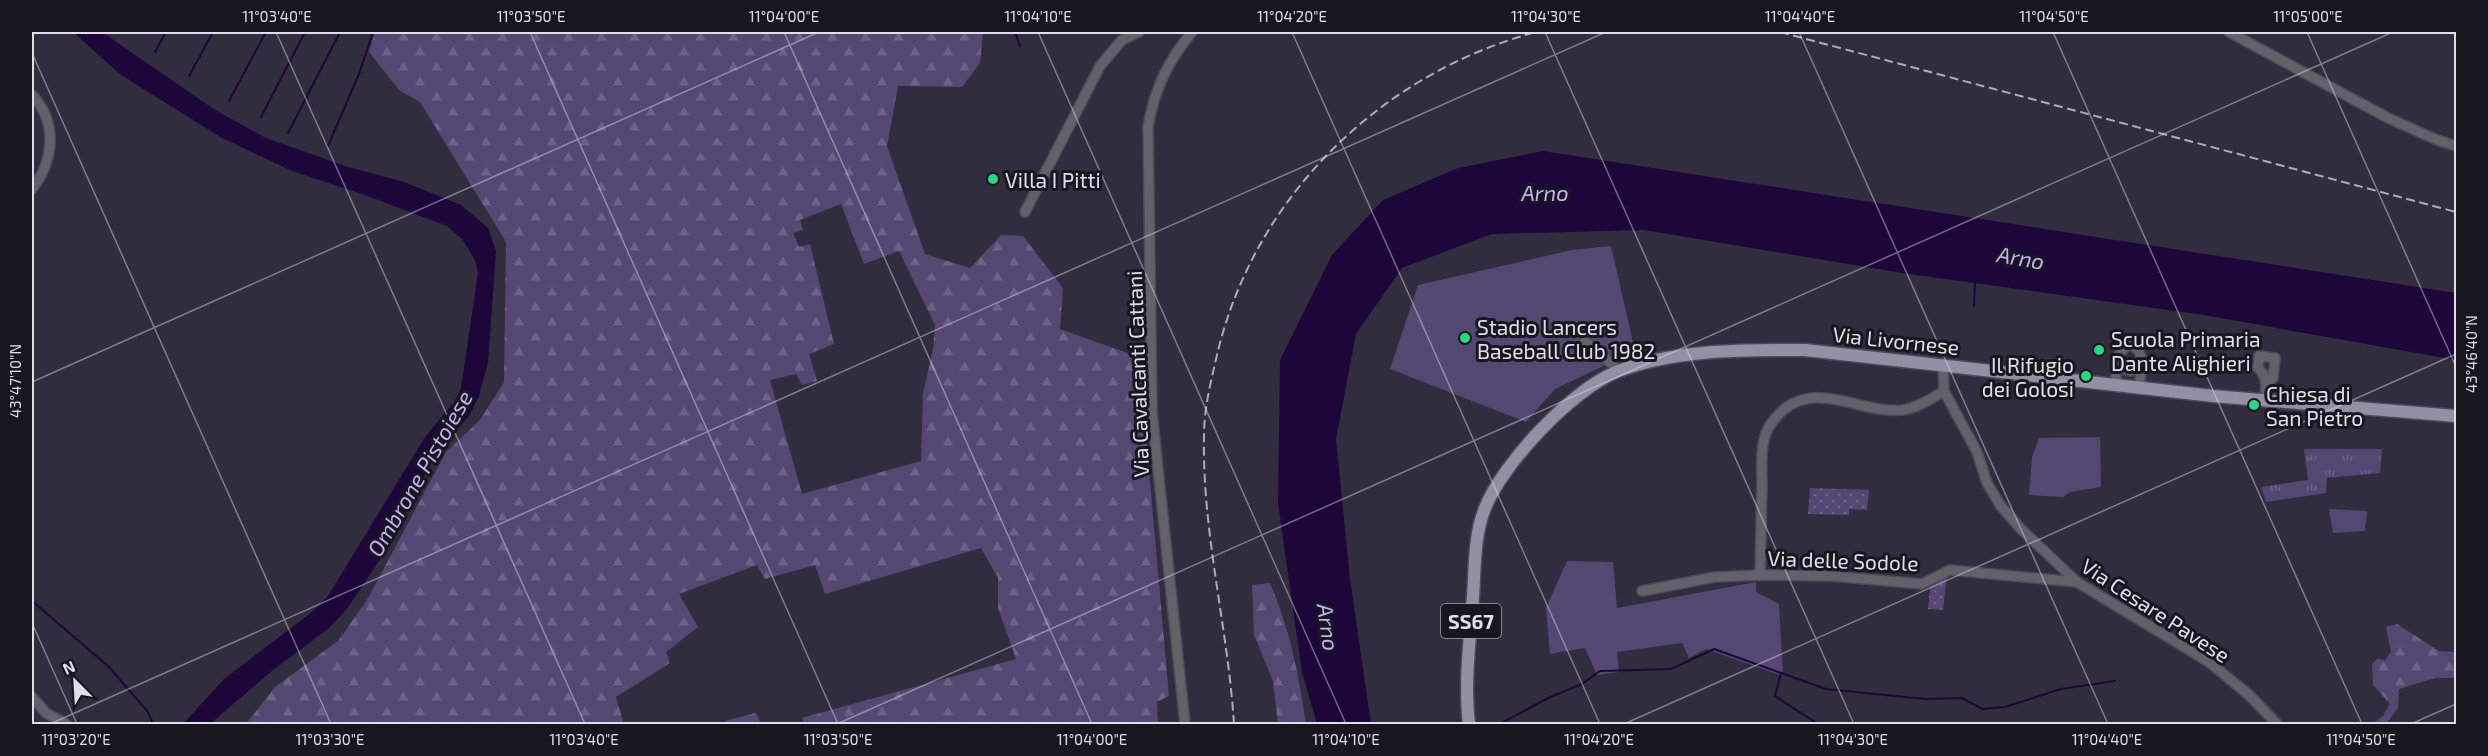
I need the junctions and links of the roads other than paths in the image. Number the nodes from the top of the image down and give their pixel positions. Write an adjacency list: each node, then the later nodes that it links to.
1 (1139, 32): 7 (street)
2 (1192, 32): 26 (street, Via Cavalcanti Cattani)
3 (2229, 32): 5 (street)
4 (32, 95): 6 (street)
5 (2457, 146)
6 (32, 189)
7 (1025, 212)
8 (1584, 342): 9 (street)
9 (1603, 359): 13 (street); 14 (street)
10 (2118, 359): 11 (street); 11 (street); 16 (street)
11 (2141, 359): 17 (street)
12 (1943, 364): 13 (main road, Via Livornese); 16 (main road, Via Livornese); 18 (street, Via Cesare Pavese)
13 (1619, 371): 14 (main road, Via Livornese)
14 (1601, 379): 27 (main road, Via Livornese / SS67)
15 (2267, 383): 19 (street)
16 (2116, 385): 17 (main road, Via Livornese)
17 (2140, 387): 19 (main road, Via Livornese)
18 (1944, 392): 21 (street); 22 (street, Via Cesare Pavese)
19 (2265, 400): 20 (main road, Via Livornese)
20 (2457, 416)
21 (1760, 575): 22 (street, Via delle Sodole); 23 (street, Via delle Sodole)
22 (2077, 582): 28 (street, Via Cesare Pavese)
23 (1642, 591)
24 (32, 697): 25 (street)
25 (66, 724)
26 (1185, 724)
27 (1469, 724)
28 (2277, 724)

